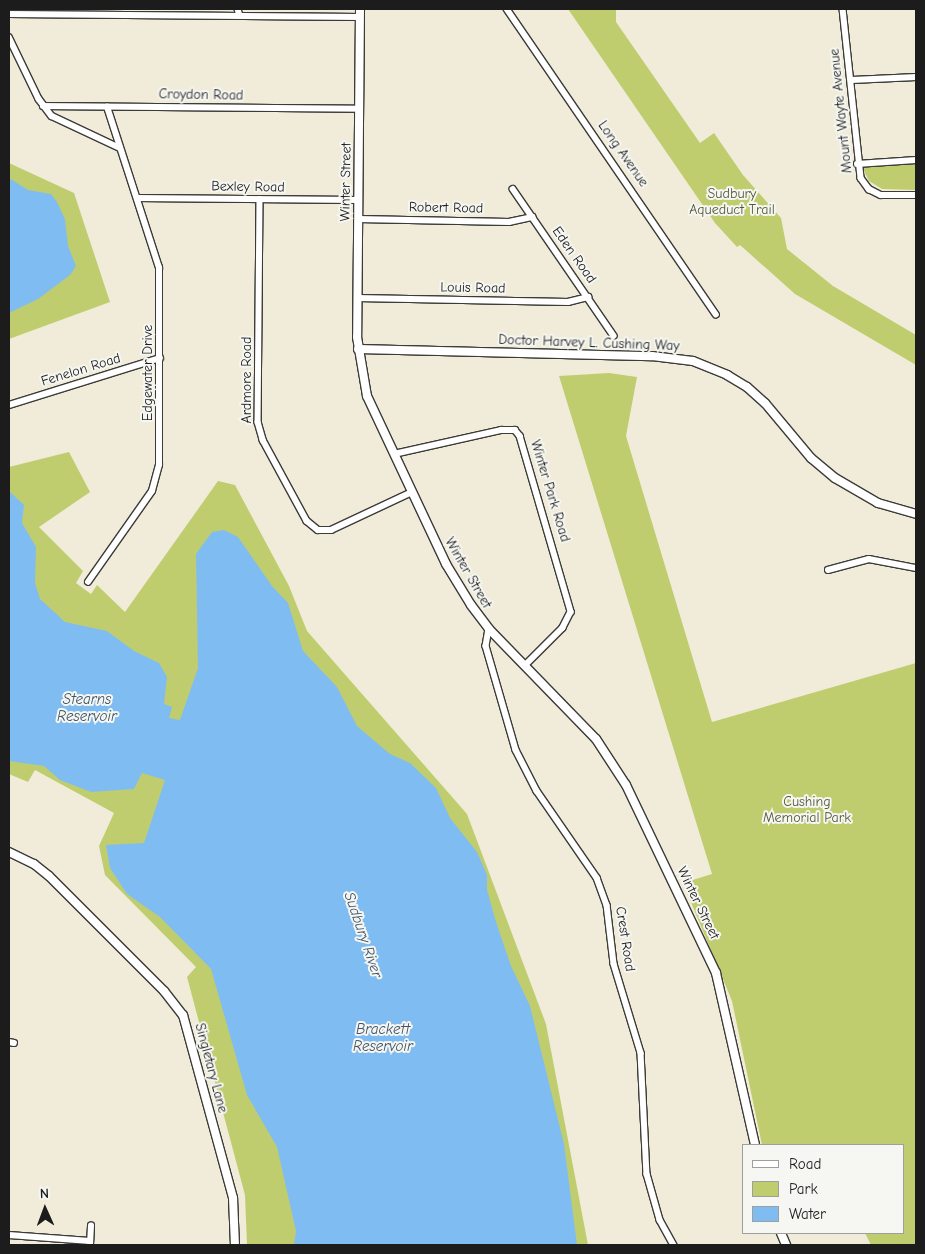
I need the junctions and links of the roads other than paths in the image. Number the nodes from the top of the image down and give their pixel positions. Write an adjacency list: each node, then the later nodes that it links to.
1 (238, 9): 6 (street)
2 (507, 9): 25 (street, Long Avenue)
3 (843, 9): 9 (street, Mount Wayte Avenue)
4 (360, 13): 6 (street); 12 (main road, Winter Street)
5 (9, 14): 6 (street)
6 (240, 16)
7 (9, 37): 10 (street)
8 (916, 77): 9 (street)
9 (852, 80): 15 (street, Mount Wayte Avenue)
10 (43, 106): 11 (street, Croydon Road); 13 (street)
11 (107, 107): 12 (street, Croydon Road); 13 (street, Edgewater Drive)
12 (359, 109): 20 (main road, Winter Street)
13 (120, 148): 18 (street, Edgewater Drive)
14 (916, 160): 15 (street)
15 (857, 164): 17 (street, Mount Wayte Avenue)
16 (513, 189): 21 (street, Eden Road)
17 (916, 196)
18 (137, 198): 19 (street, Bexley Road); 28 (street, Edgewater Drive)
19 (260, 199): 20 (street, Bexley Road); 31 (street, Ardmore Road)
20 (358, 200): 22 (main road, Winter Street)
21 (532, 217): 22 (street, Robert Road); 23 (street, Eden Road)
22 (358, 218): 24 (main road, Winter Street)
23 (588, 297): 24 (street, Louis Road); 26 (street, Eden Road)
24 (357, 298): 27 (main road, Winter Street)
25 (716, 314)
26 (614, 336)
27 (358, 349): 30 (main road, Winter Street); 32 (main road, Doctor Harvey L. Cushing Way)
28 (160, 358): 29 (street, Fenelon Road); 35 (street, Edgewater Drive)
29 (9, 405)
30 (394, 454): 31 (main road, Winter Street); 37 (street, Winter Park Road)
31 (412, 492): 36 (main road, Winter Street)
32 (916, 514)
33 (916, 568): 34 (street)
34 (828, 570)
35 (88, 582)
36 (489, 629): 37 (main road, Winter Street); 44 (street, Crest Road)
37 (525, 666): 39 (main road, Winter Street)
38 (9, 852): 43 (main road, Singletary Lane)
39 (755, 1144)
40 (91, 1226): 42 (street)
41 (9, 1235): 42 (street)
42 (90, 1243)
43 (235, 1245)
44 (674, 1245)

